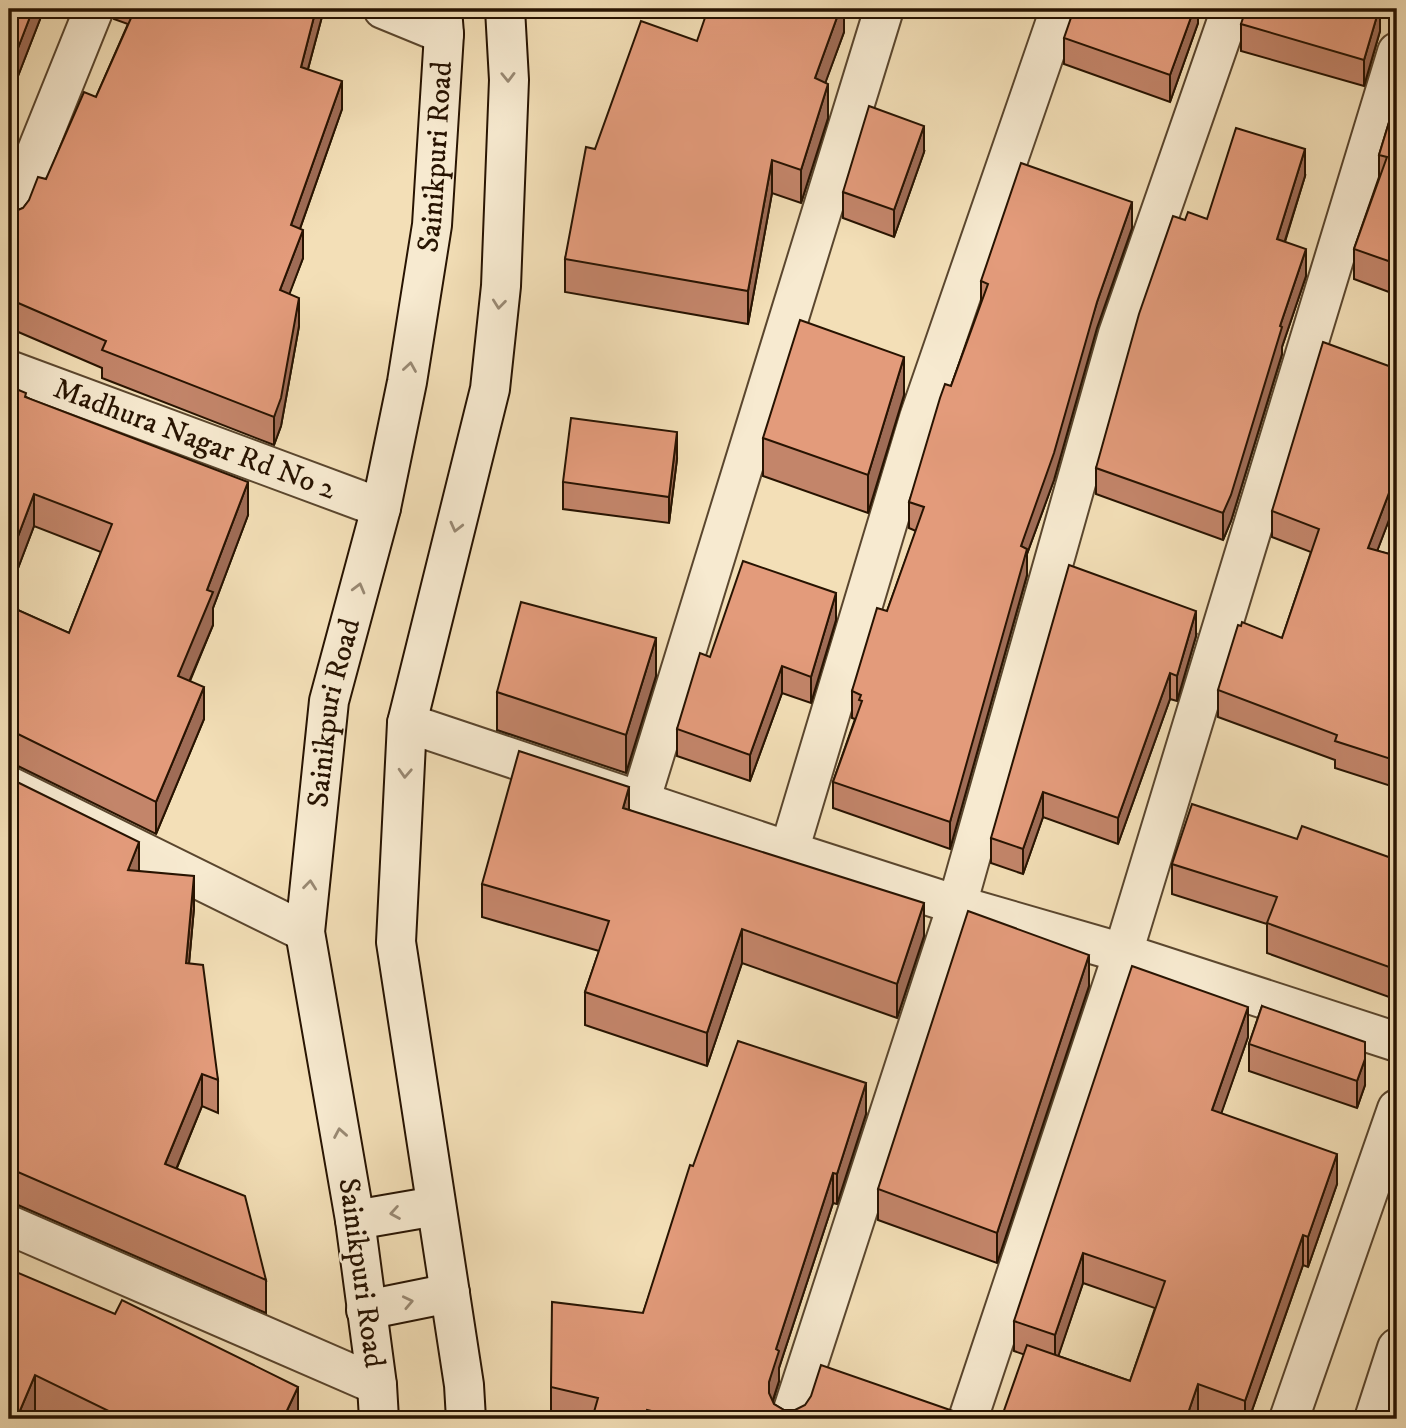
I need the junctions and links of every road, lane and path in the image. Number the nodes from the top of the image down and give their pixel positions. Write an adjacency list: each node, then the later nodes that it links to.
1 (94, 9): 9 (street)
2 (383, 9): 7 (street)
3 (505, 9): 12 (street, one-way to 12)
4 (884, 9): 14 (street)
5 (1060, 9): 15 (street)
6 (1231, 9): 16 (street)
7 (443, 21): 11 (street, Sainikpuri Road, one-way to 7)
8 (1397, 51): 18 (street)
9 (9, 220)
10 (9, 370): 11 (street, Madhura Nagar Rd No 2)
11 (381, 508): 17 (street, Sainikpuri Road, one-way to 11)
12 (407, 723): 14 (street); 21 (street, one-way to 21)
13 (9, 786): 17 (street)
14 (640, 802): 15 (street)
15 (789, 851): 16 (street)
16 (957, 905): 18 (street); 29 (street)
17 (305, 932): 22 (street, Sainikpuri Road, one-way to 17)
18 (1123, 953): 19 (street); 30 (street)
19 (1397, 1042)
20 (1397, 1109): 31 (street)
21 (436, 1206): 22 (street, one-way to 22); 24 (street)
22 (355, 1220): 25 (street, Sainikpuri Road)
23 (9, 1225): 27 (street)
24 (450, 1293): 25 (street, one-way to 24); 28 (street)
25 (366, 1310): 27 (street, Sainikpuri Road)
26 (1397, 1348): 32 (street)
27 (378, 1402)
28 (466, 1419)
29 (790, 1419)
30 (968, 1419)
31 (1289, 1419)
32 (1374, 1419)

